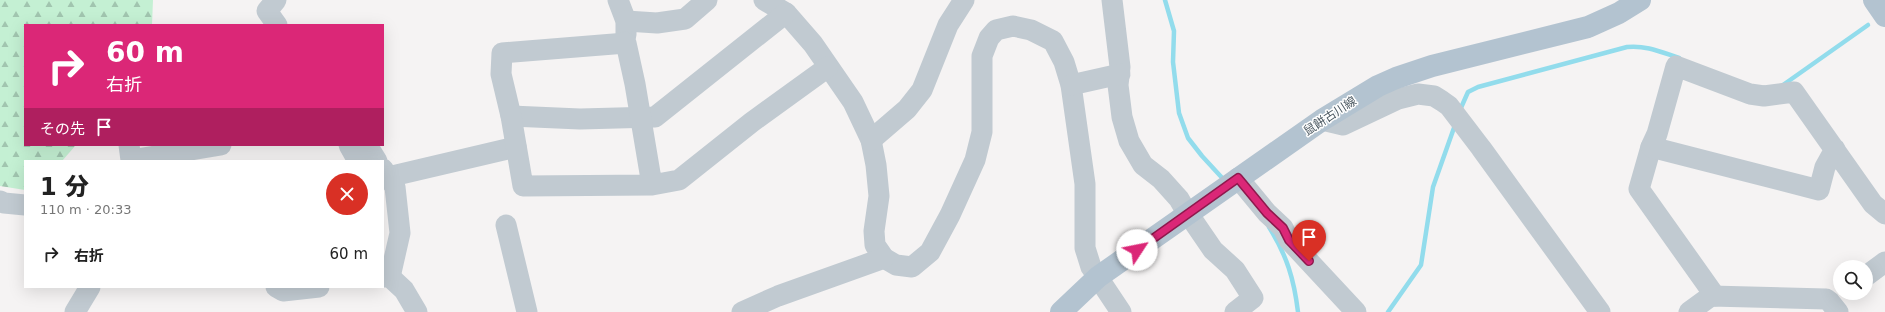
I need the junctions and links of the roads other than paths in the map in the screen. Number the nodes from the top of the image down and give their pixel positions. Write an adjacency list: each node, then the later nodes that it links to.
1 (276, 0): 12 (street)
2 (618, 0): 11 (street)
3 (707, 0): 11 (street)
4 (764, 0): 9 (street)
5 (964, 0): 20 (street)
6 (1112, 0): 15 (street)
7 (1640, 0): 19 (main road, 鼠餅古川線)
8 (1874, 0): 10 (main road)
9 (786, 13): 14 (street); 18 (street)
10 (1885, 16)
11 (626, 21): 13 (street)
12 (276, 24)
13 (626, 43): 17 (street); 18 (street)
14 (828, 67): 20 (street); 35 (street)
15 (1120, 74): 16 (street); 38 (street)
16 (1071, 85): 41 (street); 45 (street)
17 (511, 116): 18 (street); 25 (street)
18 (640, 118): 35 (street)
19 (1322, 120): 34 (main road, 鼠餅古川線); 59 (street)
20 (871, 140): 41 (street)
21 (129, 146): 28 (street)
22 (216, 146): 29 (street)
23 (350, 146): 30 (street)
24 (367, 146): 31 (street)
25 (516, 147): 32 (street); 35 (street)
26 (1652, 147): 27 (street); 27 (street); 49 (street)
27 (1835, 149): 39 (street)
28 (131, 160)
29 (131, 160)
30 (357, 160)
31 (377, 160)
32 (384, 169)
33 (384, 170): 44 (street)
34 (1233, 183): 38 (main road, 鼠餅古川線); 58 (street)
35 (652, 185)
36 (0, 201): 37 (street)
37 (24, 205)
38 (1186, 211): 45 (main road, 鼠餅古川線); 57 (street)
39 (1885, 214)
40 (506, 225): 53 (street)
41 (884, 258): 54 (street)
42 (1885, 262): 43 (street)
43 (1873, 271)
44 (387, 277): 52 (street)
45 (1098, 277): 55 (main road, 鼠餅古川線); 56 (street)
46 (89, 288): 51 (street)
47 (278, 288): 48 (street)
48 (310, 288)
49 (1715, 296): 50 (street); 60 (street)
50 (1837, 302)
51 (75, 312)
52 (417, 312)
53 (527, 312)
54 (742, 312)
55 (1061, 312)
56 (1121, 312)
57 (1235, 312)
58 (1356, 312)
59 (1600, 312)
60 (1689, 312)

